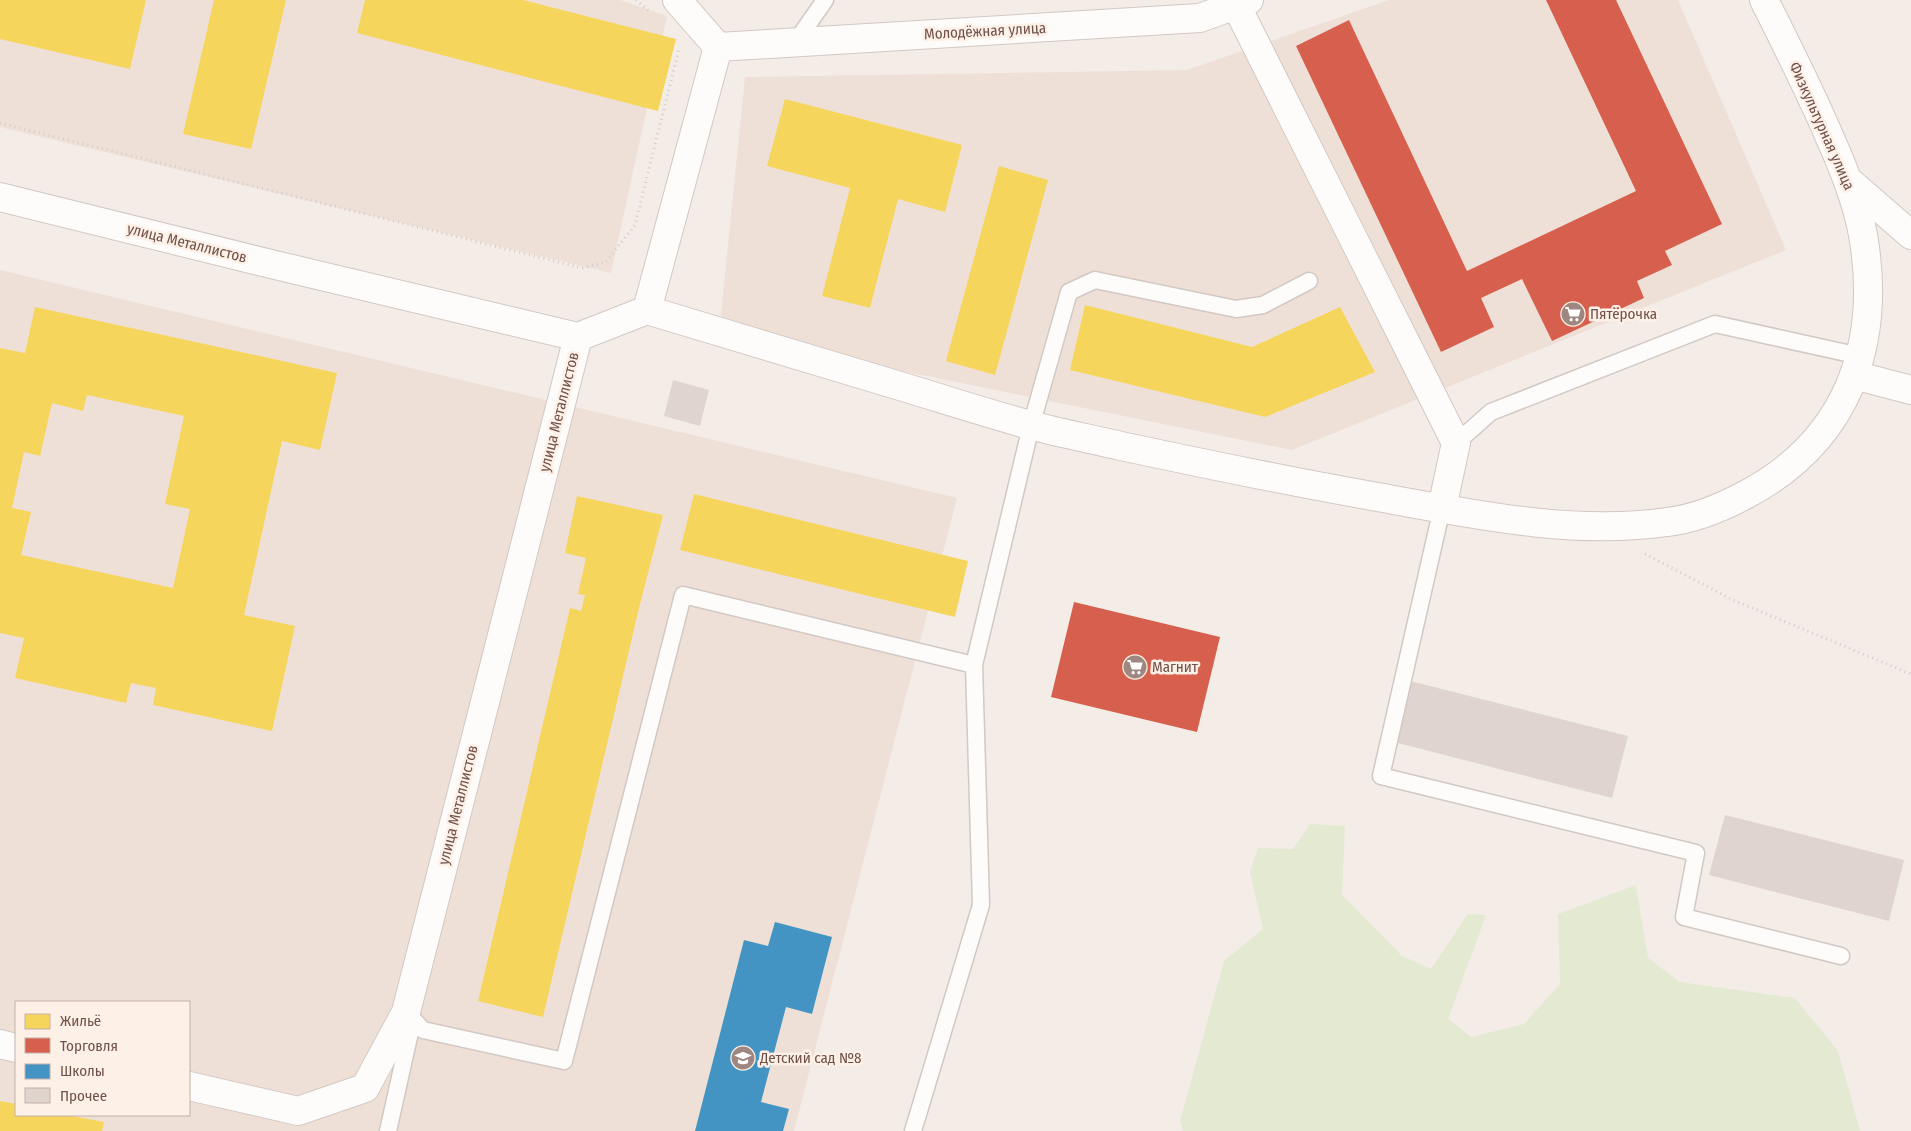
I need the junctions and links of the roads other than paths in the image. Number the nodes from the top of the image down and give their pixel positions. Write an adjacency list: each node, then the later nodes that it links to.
1 (677, 0): 6 (street)
2 (825, 0): 5 (lane)
3 (1764, 0): 7 (street, Физкультурная улица)
4 (1242, 2): 5 (street, Молодёжная улица); 16 (street)
5 (796, 42): 6 (street, Молодёжная улица)
6 (718, 47): 11 (street)
7 (1850, 182): 9 (street); 13 (street, Физкультурная улица)
8 (0, 196): 12 (street, улица Металлистов)
9 (1911, 235)
10 (1309, 281): 15 (lane)
11 (647, 310): 12 (street, улица Металлистов); 15 (street, Физкультурная улица)
12 (578, 337): 20 (street, улица Металлистов)
13 (1857, 366): 14 (street); 16 (lane); 17 (street, Физкультурная улица)
14 (1911, 390)
15 (1032, 426): 17 (street, Физкультурная улица); 18 (lane)
16 (1456, 443): 17 (street)
17 (1442, 508): 19 (lane)
18 (974, 665): 20 (lane); 25 (lane)
19 (1841, 956)
20 (410, 1015): 23 (street, улица Металлистов); 24 (lane)
21 (0, 1044): 22 (street)
22 (15, 1048)
23 (190, 1086)
24 (388, 1131)
25 (914, 1131)

